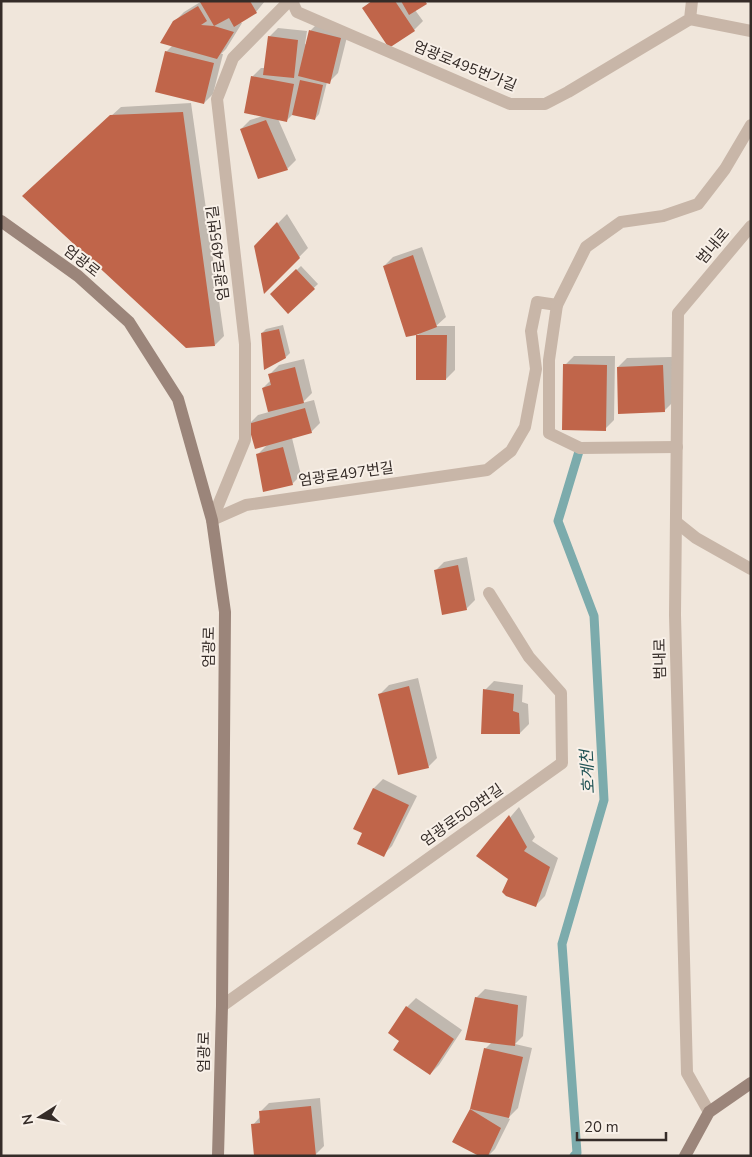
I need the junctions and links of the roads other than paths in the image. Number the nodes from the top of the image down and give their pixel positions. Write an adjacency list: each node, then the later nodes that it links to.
1 (290, 1): 3 (street, 엄광로495번가길); 10 (street, 엄광로495번길)
2 (692, 1): 3 (street)
3 (690, 20): 4 (street)
4 (751, 31)
5 (751, 125): 8 (street)
6 (1, 221): 10 (main road, 엄광로)
7 (751, 226): 9 (street, 범내로)
8 (557, 305): 9 (street); 10 (street, 엄광로497번길)
9 (677, 447): 11 (street, 범내로)
10 (212, 520): 14 (main road, 엄광로)
11 (676, 522): 12 (street); 16 (street, 범내로)
12 (751, 569)
13 (489, 593): 14 (street, 엄광로509번길)
14 (222, 1006): 17 (main road, 엄광로)
15 (751, 1083): 16 (main road)
16 (709, 1112): 18 (main road)
17 (218, 1156)
18 (685, 1156)

